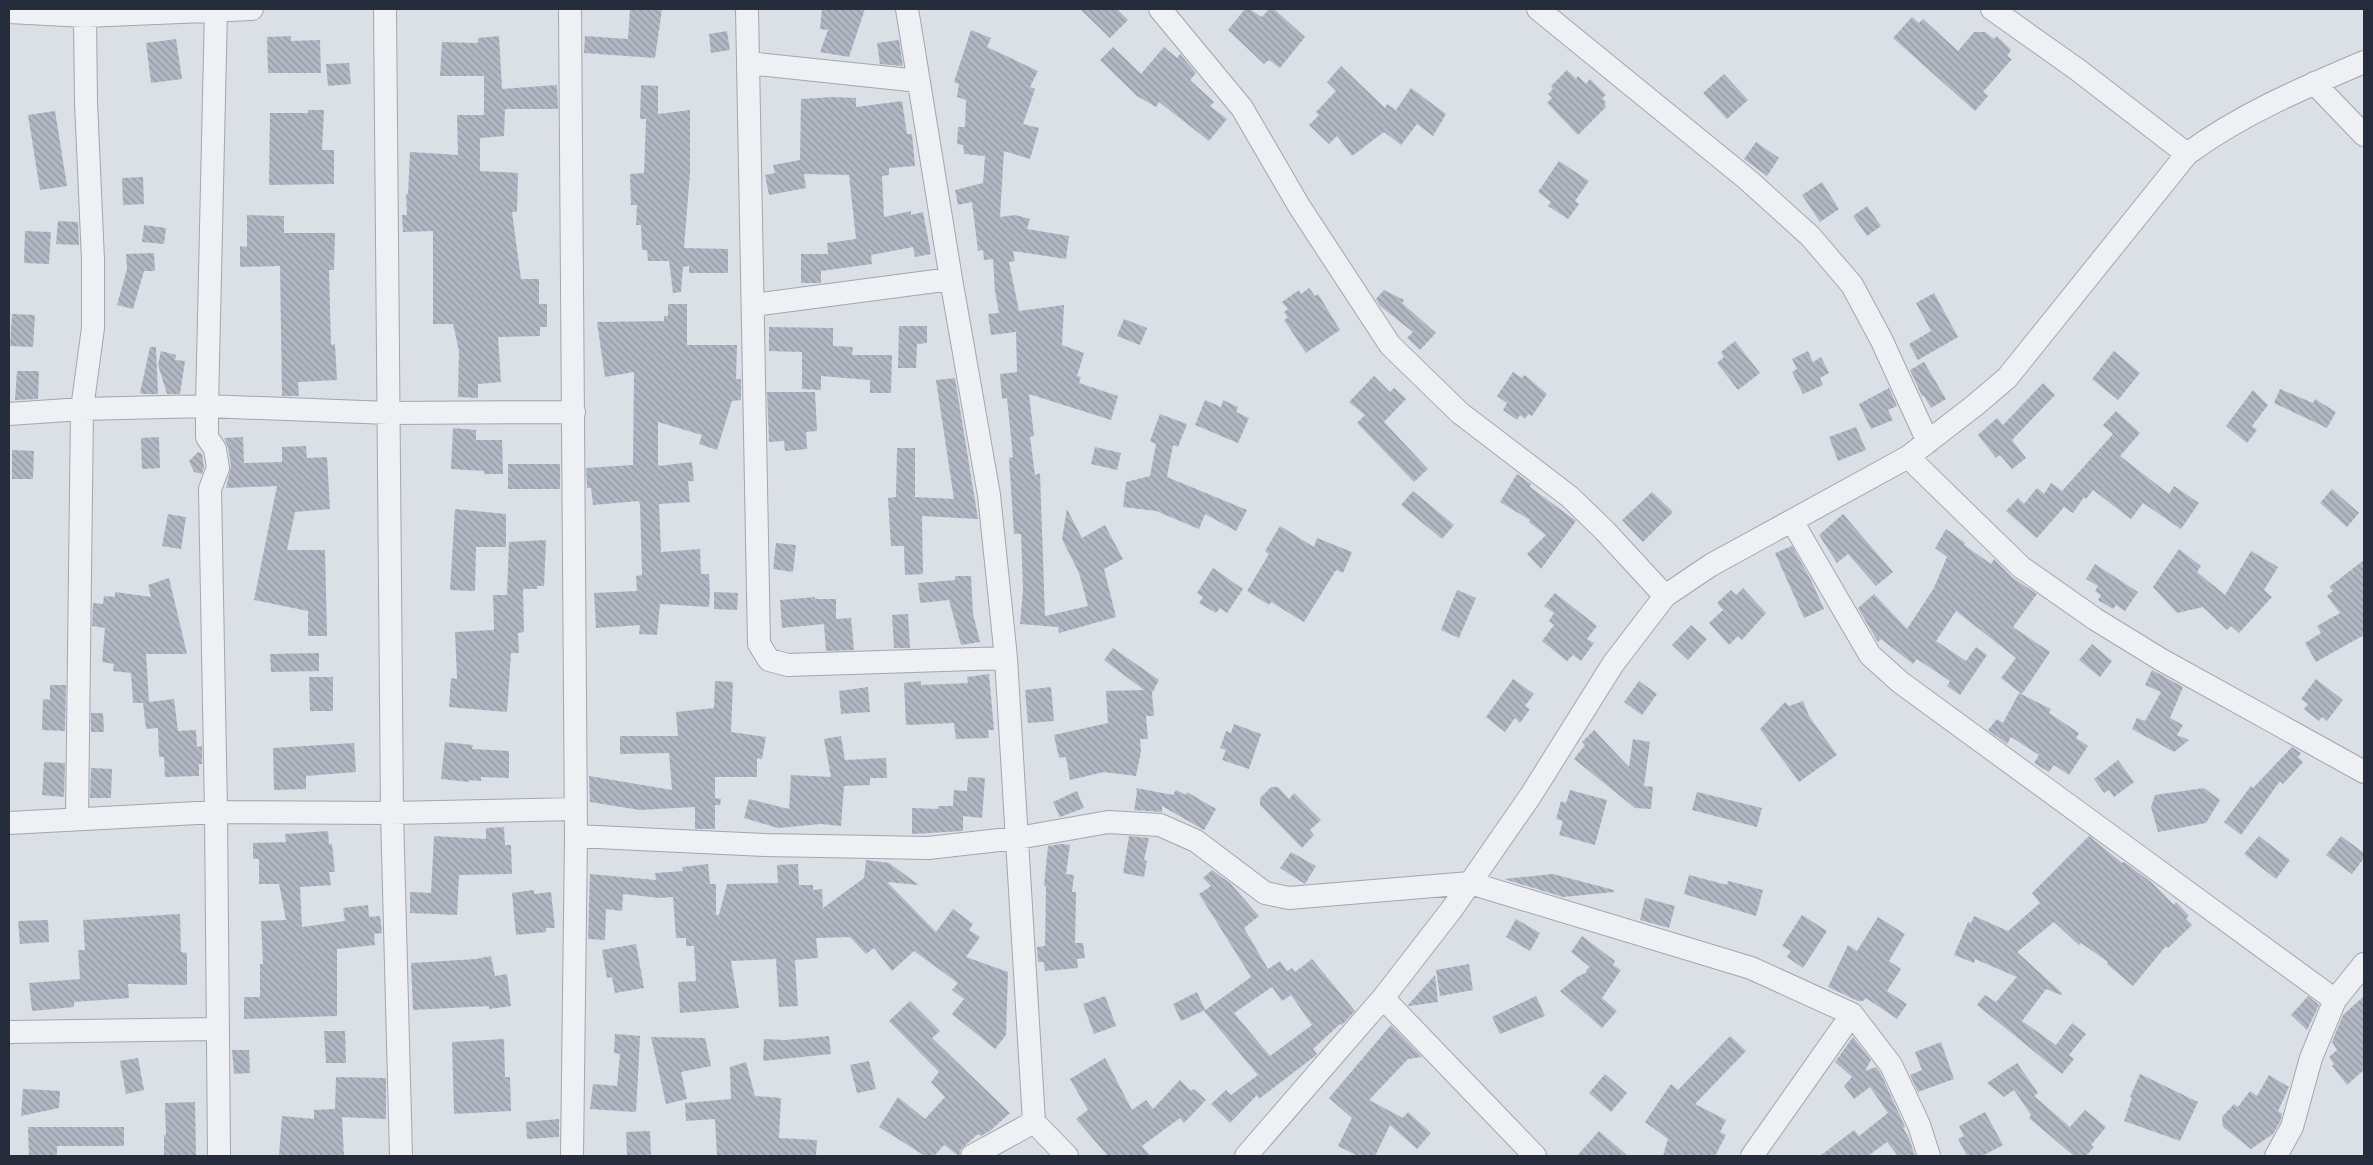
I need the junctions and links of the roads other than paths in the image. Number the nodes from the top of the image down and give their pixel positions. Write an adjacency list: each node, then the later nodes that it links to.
1 (252, 9): 9 (street)
2 (385, 9): 22 (street)
3 (570, 9): 23 (street)
4 (747, 9): 13 (street)
5 (907, 9): 14 (street)
6 (1160, 9): 28 (street)
7 (1538, 9): 25 (street)
8 (1992, 9): 17 (street)
9 (216, 10): 11 (street); 20 (street)
10 (9, 12): 11 (street)
11 (85, 16): 21 (street)
12 (2364, 62): 15 (street)
13 (748, 63): 14 (street); 19 (street)
14 (919, 81): 18 (street)
15 (2314, 83): 16 (street); 17 (street)
16 (2364, 135)
17 (2187, 154): 25 (street)
18 (951, 279): 19 (street); 29 (street)
19 (753, 305): 29 (street)
20 (207, 406): 21 (street); 22 (street); 32 (street)
21 (82, 409): 24 (street); 34 (street)
22 (389, 412): 23 (street); 33 (street)
23 (574, 412): 31 (street)
24 (9, 414)
25 (1928, 442): 26 (street)
26 (1908, 457): 27 (street); 30 (street)
27 (1792, 522): 28 (street); 41 (street)
28 (1665, 596): 38 (street)
29 (1006, 658): 37 (street)
30 (2364, 772)
31 (576, 809): 33 (street); 36 (street)
32 (216, 812): 33 (street); 34 (street); 43 (street)
33 (392, 813): 47 (street)
34 (77, 819): 35 (street)
35 (9, 823)
36 (576, 836): 37 (street); 48 (street)
37 (1018, 838): 38 (street); 45 (street)
38 (1470, 883): 40 (street); 42 (street)
39 (2364, 964): 41 (street)
40 (1383, 998): 51 (street); 52 (street)
41 (2336, 1000): 55 (street)
42 (1852, 1014): 53 (street); 54 (street)
43 (218, 1029): 44 (street); 46 (street)
44 (9, 1032)
45 (1034, 1122): 49 (street); 50 (street)
46 (219, 1156)
47 (401, 1156)
48 (572, 1156)
49 (972, 1156)
50 (1067, 1156)
51 (1246, 1156)
52 (1535, 1156)
53 (1752, 1156)
54 (1929, 1156)
55 (2276, 1156)

